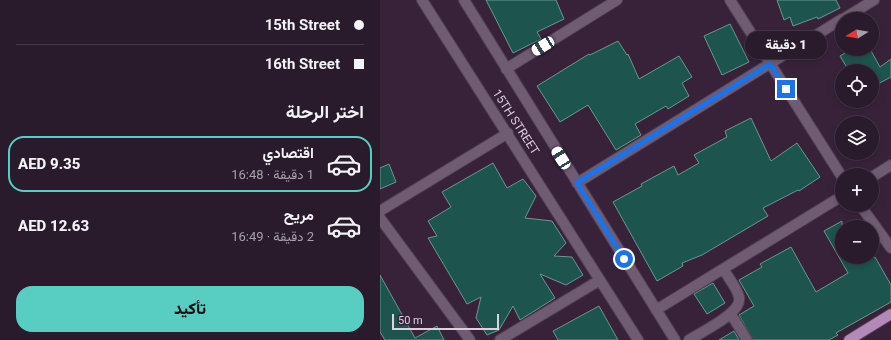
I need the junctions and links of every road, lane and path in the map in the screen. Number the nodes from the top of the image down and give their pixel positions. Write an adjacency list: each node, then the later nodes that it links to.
1 (422, 0): 10 (street, 15TH STREET)
2 (464, 0): 9 (street, 15TH STREET)
3 (617, 0): 9 (street)
4 (730, 0): 8 (street)
5 (874, 0): 6 (street)
6 (854, 12)
7 (835, 23): 8 (street)
8 (770, 64): 12 (street); 14 (street)
9 (506, 69): 14 (street, 15TH STREET)
10 (508, 133): 16 (street); 21 (street, 15TH STREET)
11 (891, 165): 13 (street)
12 (836, 168)
13 (879, 173)
14 (577, 183): 22 (street, 15TH STREET)
15 (835, 200): 20 (street)
16 (380, 211)
17 (865, 212): 19 (street)
18 (380, 218): 25 (street)
19 (891, 248)
20 (723, 269): 22 (street); 23 (street)
21 (600, 280): 26 (street); 27 (street, 15TH STREET)
22 (656, 310): 28 (street, 15TH STREET)
23 (731, 314): 29 (street); 30 (street)
24 (891, 314): 31 (main road)
25 (470, 340)
26 (500, 340)
27 (638, 340)
28 (675, 340)
29 (689, 340)
30 (747, 340)
31 (849, 340)

